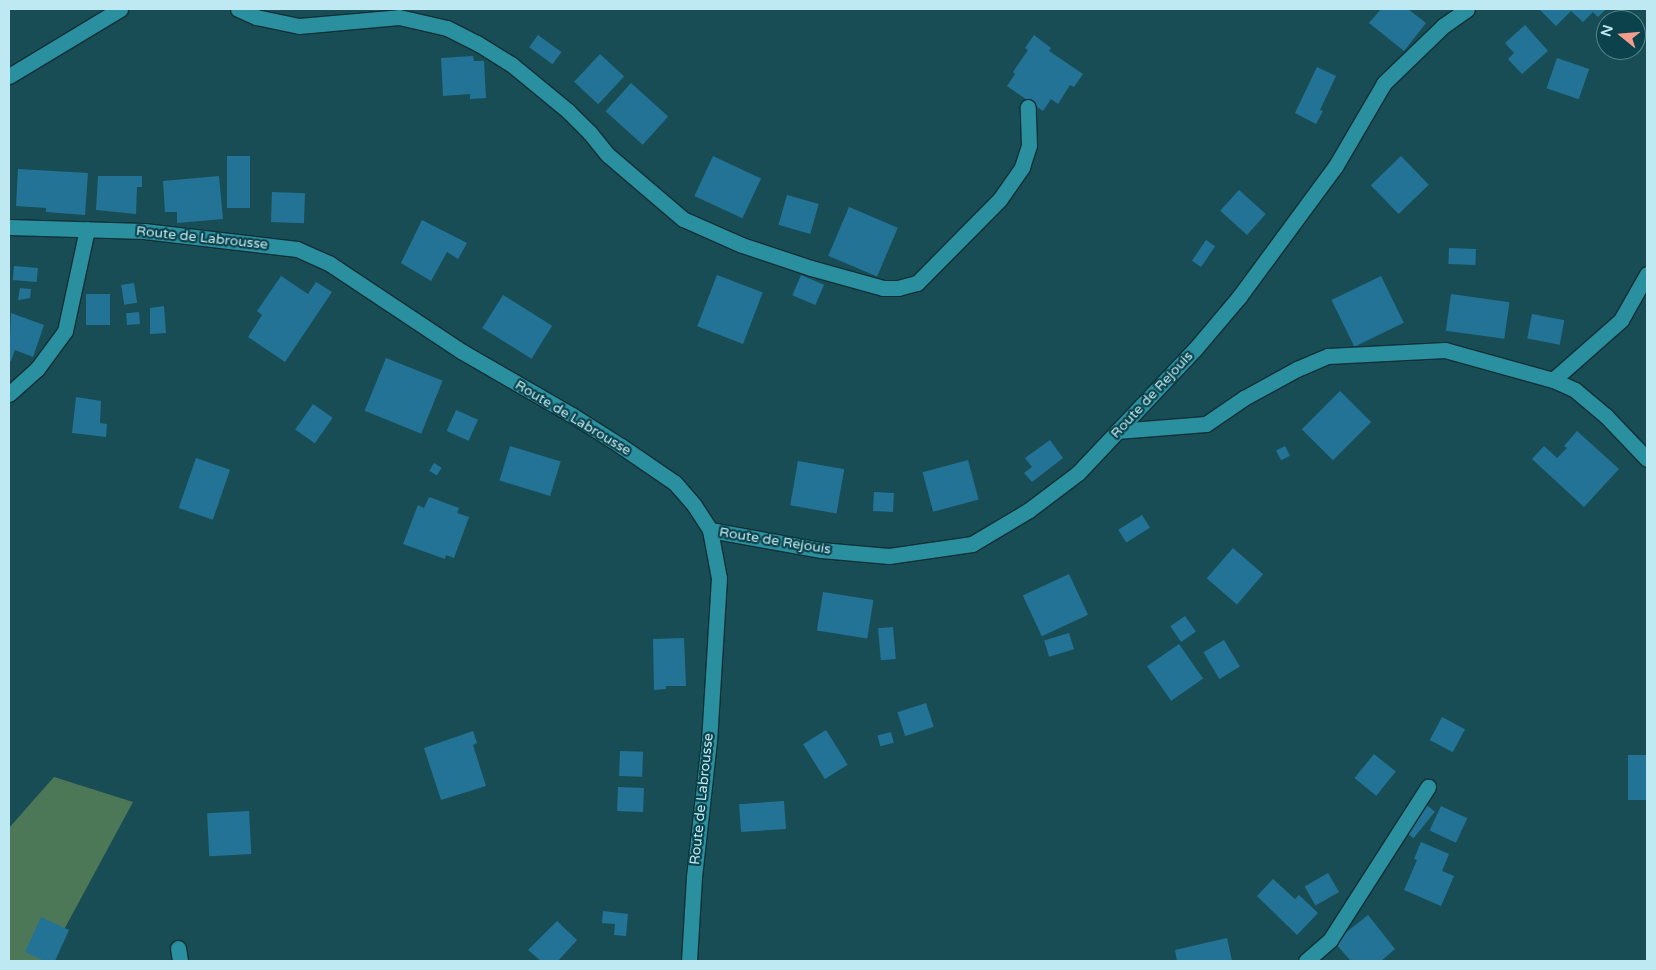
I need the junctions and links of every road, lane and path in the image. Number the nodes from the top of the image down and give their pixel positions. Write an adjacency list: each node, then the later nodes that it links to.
1 (120, 9): 4 (street)
2 (238, 9): 5 (street)
3 (1467, 9): 11 (street, Route de Rejouis)
4 (9, 76)
5 (1028, 107)
6 (9, 226): 7 (street, Route de Labrousse)
7 (87, 229): 10 (street); 13 (street, Route de Labrousse)
8 (1647, 274): 9 (street)
9 (1553, 380): 11 (street); 12 (street)
10 (9, 394)
11 (1117, 431): 13 (street, Route de Rejouis)
12 (1647, 459)
13 (710, 530): 15 (street, Route de Labrousse)
14 (1428, 787): 16 (street)
15 (689, 961)
16 (1306, 961)

